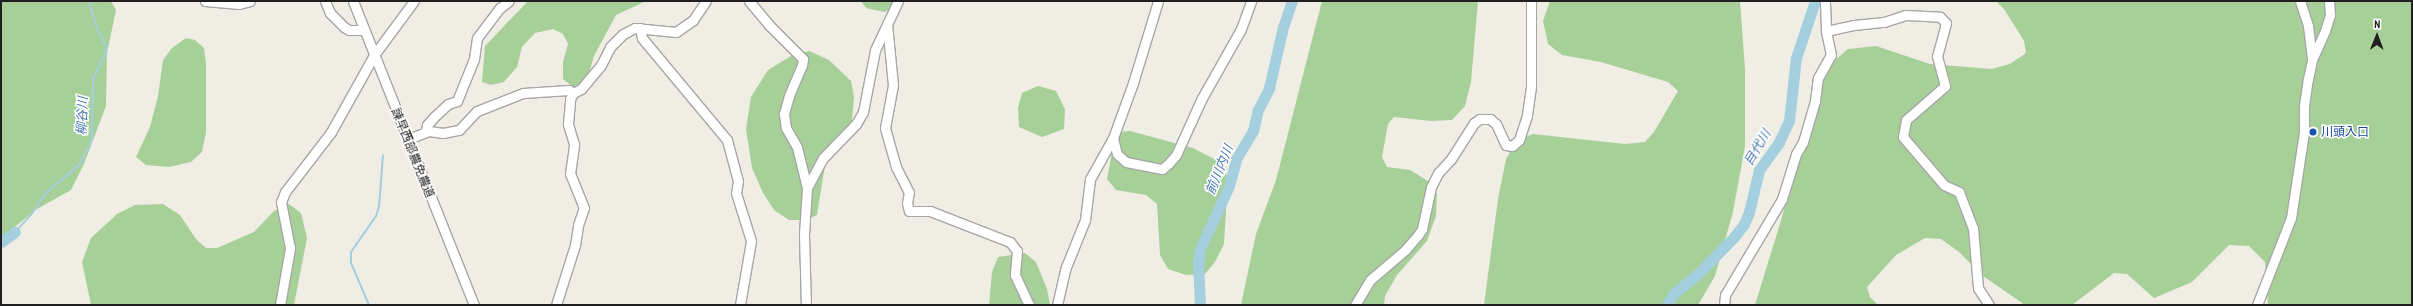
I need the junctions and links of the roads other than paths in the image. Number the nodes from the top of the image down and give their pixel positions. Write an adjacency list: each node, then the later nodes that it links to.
1 (205, 1): 2 (street)
2 (250, 1)
3 (325, 1): 18 (street)
4 (353, 1): 18 (street, 諫早西部農免農道)
5 (414, 1): 20 (street)
6 (509, 1): 23 (street)
7 (706, 1): 17 (street)
8 (749, 1): 26 (street)
9 (898, 1): 16 (street)
10 (1158, 1): 24 (street)
11 (1251, 1): 24 (street)
12 (1531, 1): 34 (street)
13 (1825, 1): 19 (street)
14 (2300, 1): 21 (street)
15 (2330, 1): 21 (street)
16 (887, 24): 26 (street); 32 (street)
17 (640, 28): 22 (street); 30 (street)
18 (364, 30): 20 (street, 諫早西部農免農道)
19 (1826, 31): 35 (street); 36 (street)
20 (374, 55): 25 (street, 諫早西部農免農道); 27 (street)
21 (2312, 60): 37 (street)
22 (573, 93): 23 (street); 29 (street)
23 (426, 132): 25 (street)
24 (1113, 138): 33 (street)
25 (408, 139): 28 (street, 諫早西部農免農道)
26 (807, 188): 31 (street)
27 (280, 305)
28 (474, 305)
29 (556, 305)
30 (740, 305)
31 (806, 305)
32 (1029, 305)
33 (1056, 305)
34 (1355, 305)
35 (1724, 305)
36 (1989, 305)
37 (2257, 305)

